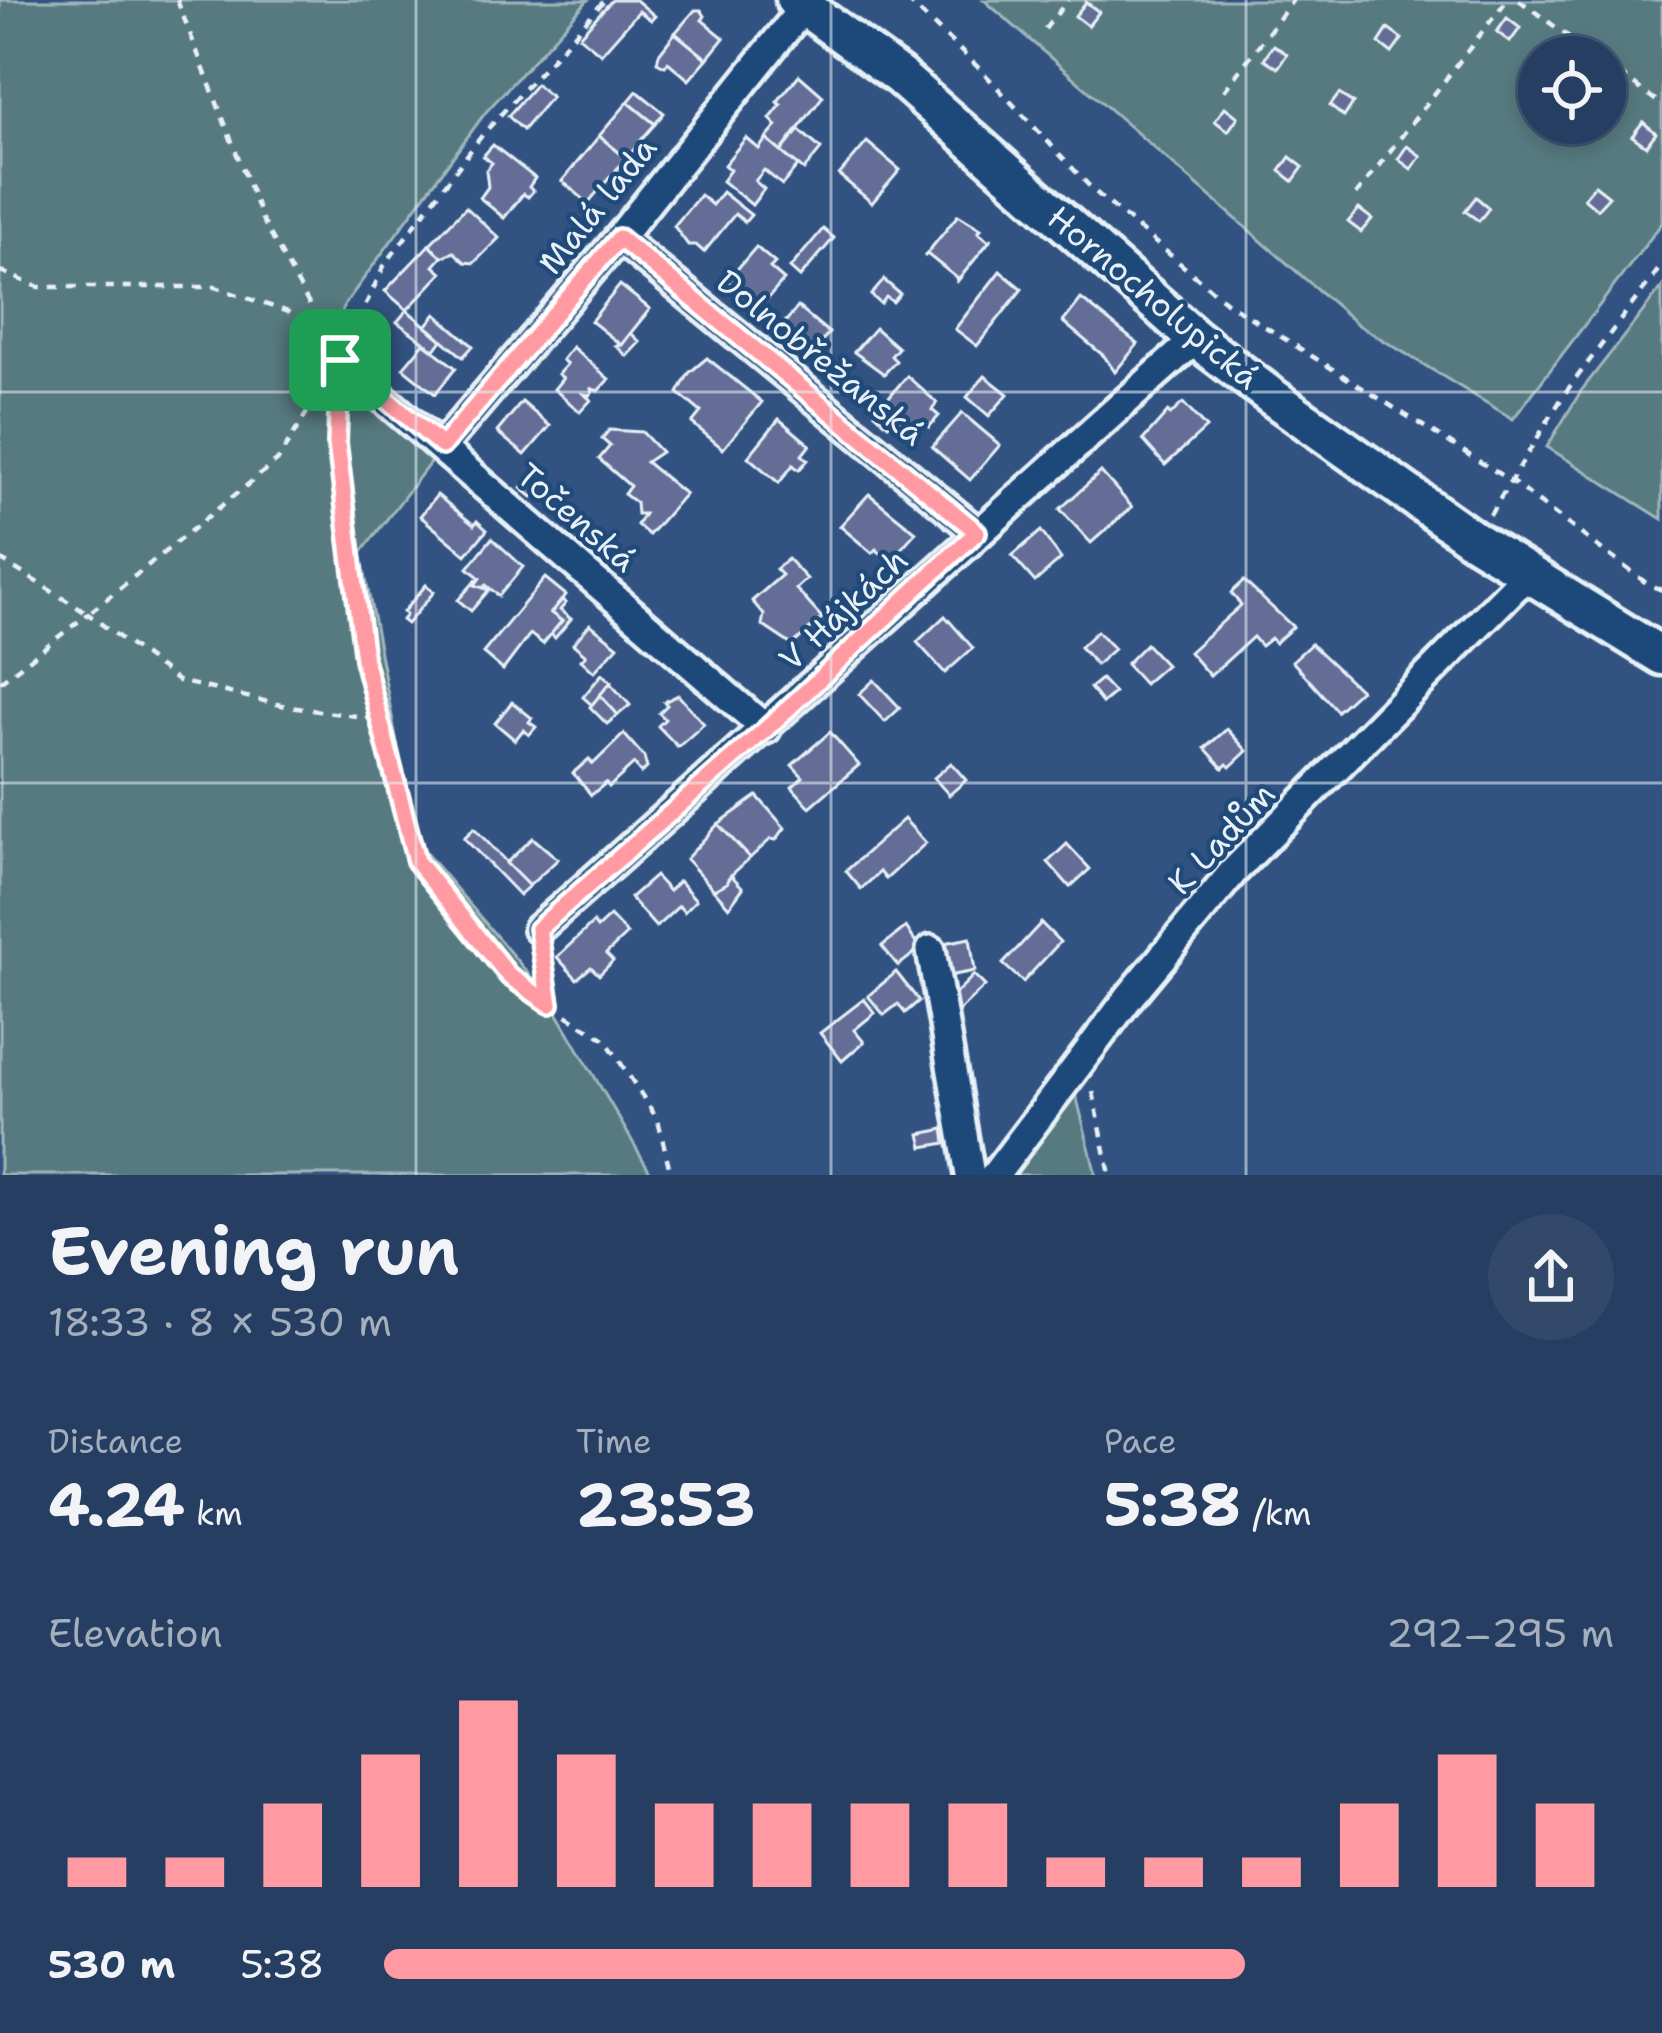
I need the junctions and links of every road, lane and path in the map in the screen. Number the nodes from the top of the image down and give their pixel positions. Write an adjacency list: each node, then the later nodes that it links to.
1 (177, 0): 18 (path)
2 (604, 0): 20 (path)
3 (907, 0): 22 (path)
4 (1068, 0): 9 (path)
5 (1292, 0): 12 (path)
6 (1507, 0): 14 (path)
7 (1519, 0): 10 (path)
8 (800, 3): 15 (street, Malá lada); 19 (street, Hornocholupická)
9 (1045, 29)
10 (1568, 36)
11 (1626, 78): 13 (path)
12 (1224, 91)
13 (1662, 105)
14 (1356, 195)
15 (619, 238): 21 (street, Malá lada); 23 (street, Dolnobřežanská)
16 (1662, 265): 22 (path)
17 (0, 271): 18 (path)
18 (324, 332): 20 (path)
19 (1196, 339): 23 (street, V Hájkách); 25 (street, Hornocholupická)
20 (340, 360): 21 (street, Točenská); 27 (path); 30 (path)
21 (442, 446): 31 (street, Točenská)
22 (1512, 482): 26 (path)
23 (977, 532): 31 (street, V Hájkách)
24 (0, 559): 27 (path)
25 (1528, 574): 28 (street, Hornocholupická); 35 (street, K Ladům)
26 (1662, 590)
27 (88, 614): 29 (path); 30 (path)
28 (1662, 656)
29 (0, 682)
30 (380, 719): 34 (path)
31 (766, 729): 32 (street, V Hájkách)
32 (538, 929): 34 (path)
33 (932, 950): 37 (street)
34 (550, 1004): 36 (path)
35 (1085, 1057): 38 (street, K Ladům); 39 (path)
36 (671, 1175)
37 (970, 1175)
38 (995, 1175)
39 (1110, 1175)

